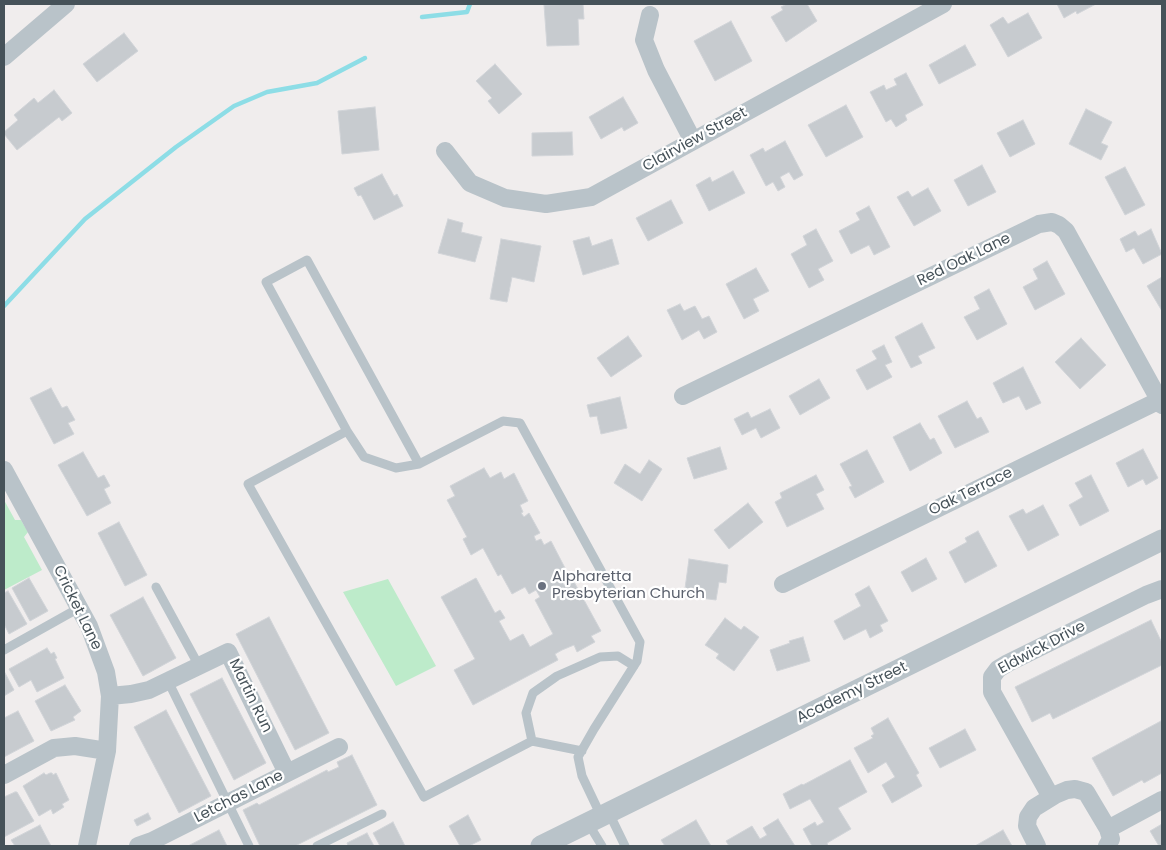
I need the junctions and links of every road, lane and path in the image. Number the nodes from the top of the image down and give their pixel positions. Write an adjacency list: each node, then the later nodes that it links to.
1 (66, 4): 4 (street)
2 (933, 6): 5 (street, Clairview Street)
3 (650, 15): 5 (street)
4 (4, 57)
5 (693, 142): 6 (street, Clairview Street)
6 (445, 151)
7 (683, 396): 8 (street, Red Oak Lane)
8 (1161, 402): 13 (street, Oak Terrace)
9 (347, 431): 10 (lane); 10 (lane); 22 (lane)
10 (419, 464): 19 (lane)
11 (4, 470): 16 (street, Cricket Lane)
12 (1162, 540): 32 (street, Academy Street)
13 (783, 584)
14 (156, 587): 18 (lane)
15 (1162, 589): 28 (street, Eldwick Drive)
16 (79, 608): 17 (lane); 21 (street, Cricket Lane)
17 (4, 650)
18 (199, 666): 20 (street, Martin Run); 26 (street, Martin Run)
19 (634, 666): 22 (lane); 25 (lane)
20 (168, 681): 21 (street, Martin Run); 30 (lane)
21 (110, 696): 24 (street, Cricket Lane)
22 (532, 741): 25 (lane)
23 (339, 747): 26 (street, Letchas Lane)
24 (107, 751): 27 (street); 34 (street, Cricket Lane)
25 (582, 751): 32 (lane)
26 (287, 773): 30 (street, Letchas Lane)
27 (4, 776)
28 (1052, 798): 33 (street); 41 (street)
29 (1162, 800): 33 (street)
30 (228, 802): 35 (street, Letchas Lane); 36 (lane)
31 (382, 814): 37 (lane)
32 (599, 817): 38 (street, Academy Street); 39 (lane); 40 (lane)
33 (1107, 838)
34 (91, 846)
35 (138, 846)
36 (250, 846)
37 (317, 846)
38 (541, 846)
39 (602, 846)
40 (625, 846)
41 (1037, 846)

